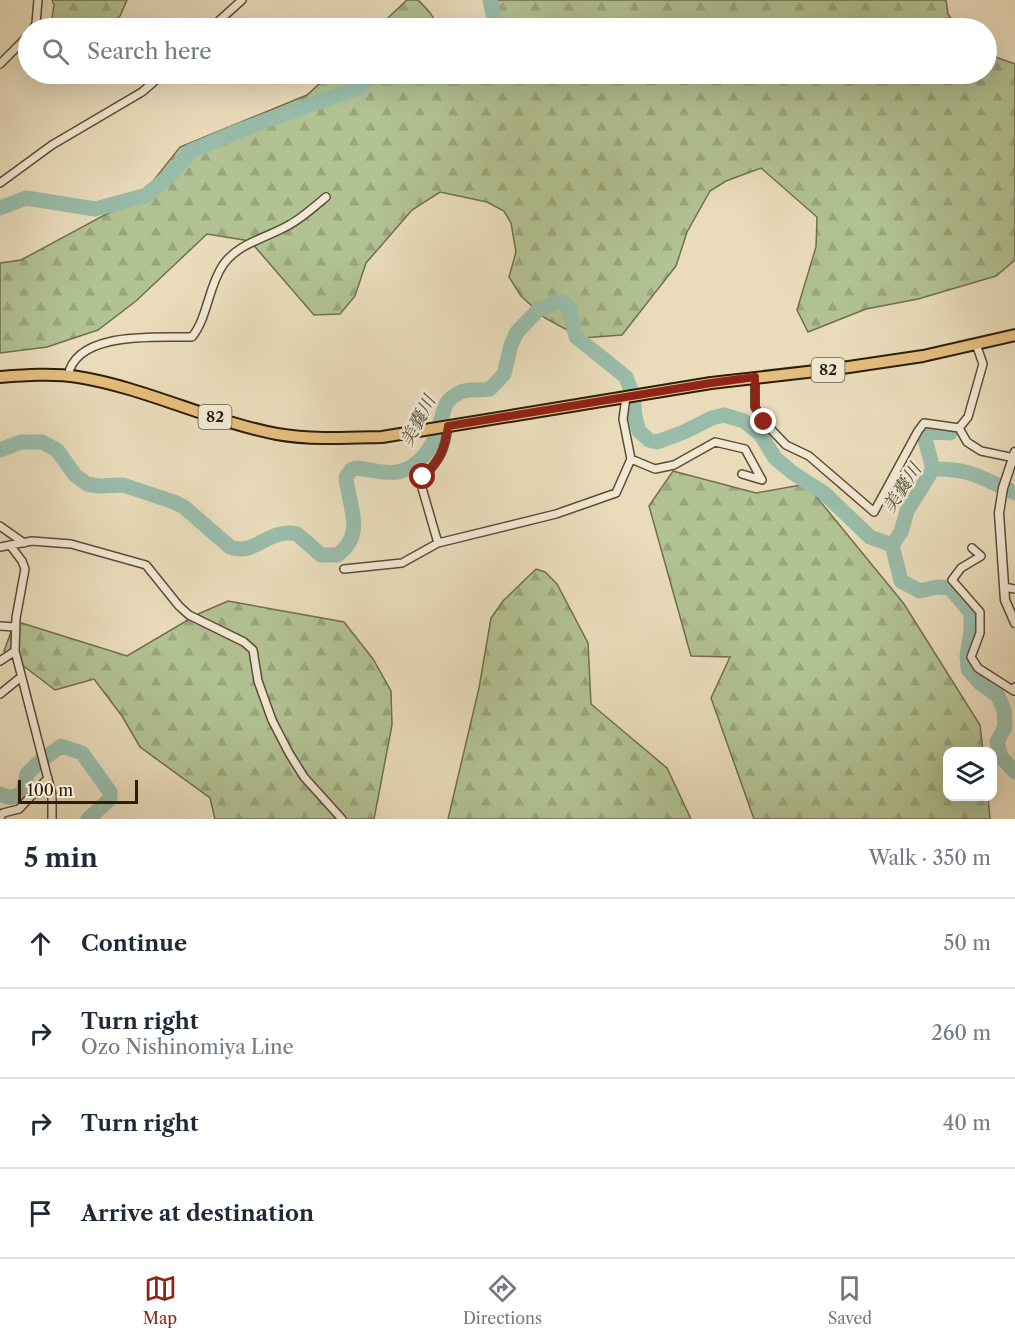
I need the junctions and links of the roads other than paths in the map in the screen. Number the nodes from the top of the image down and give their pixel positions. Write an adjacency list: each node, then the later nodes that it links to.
1 (38, 0): 3 (street)
2 (242, 0): 4 (street)
3 (36, 18)
4 (222, 18)
5 (18, 46): 6 (street)
6 (0, 64)
7 (151, 84): 8 (street)
8 (0, 183)
9 (326, 197): 12 (street)
10 (1015, 335): 11 (main road, 82)
11 (976, 344): 14 (main road, 82); 17 (street)
12 (68, 376): 13 (main road, 82); 16 (main road, 82)
13 (0, 377)
14 (755, 377): 15 (main road, 82); 17 (street)
15 (631, 396): 16 (main road, 82); 19 (street)
16 (447, 426): 23 (street)
17 (959, 428): 18 (street)
18 (1014, 456): 28 (street)
19 (631, 459): 20 (street); 23 (street)
20 (742, 474)
21 (0, 526): 22 (street)
22 (24, 543): 24 (street); 41 (street)
23 (438, 543): 27 (street)
24 (10, 545): 25 (street); 32 (street)
25 (0, 547)
26 (972, 548): 36 (street)
27 (344, 569)
28 (1004, 587): 29 (street); 30 (street)
29 (1015, 589)
30 (1015, 623)
31 (0, 626): 32 (street)
32 (15, 627): 33 (street)
33 (15, 651): 34 (street); 35 (street)
34 (0, 661)
35 (21, 677): 37 (street); 38 (street)
36 (1015, 687)
37 (0, 694)
38 (48, 778): 39 (street); 40 (street)
39 (0, 818)
40 (52, 819)
41 (342, 819)

